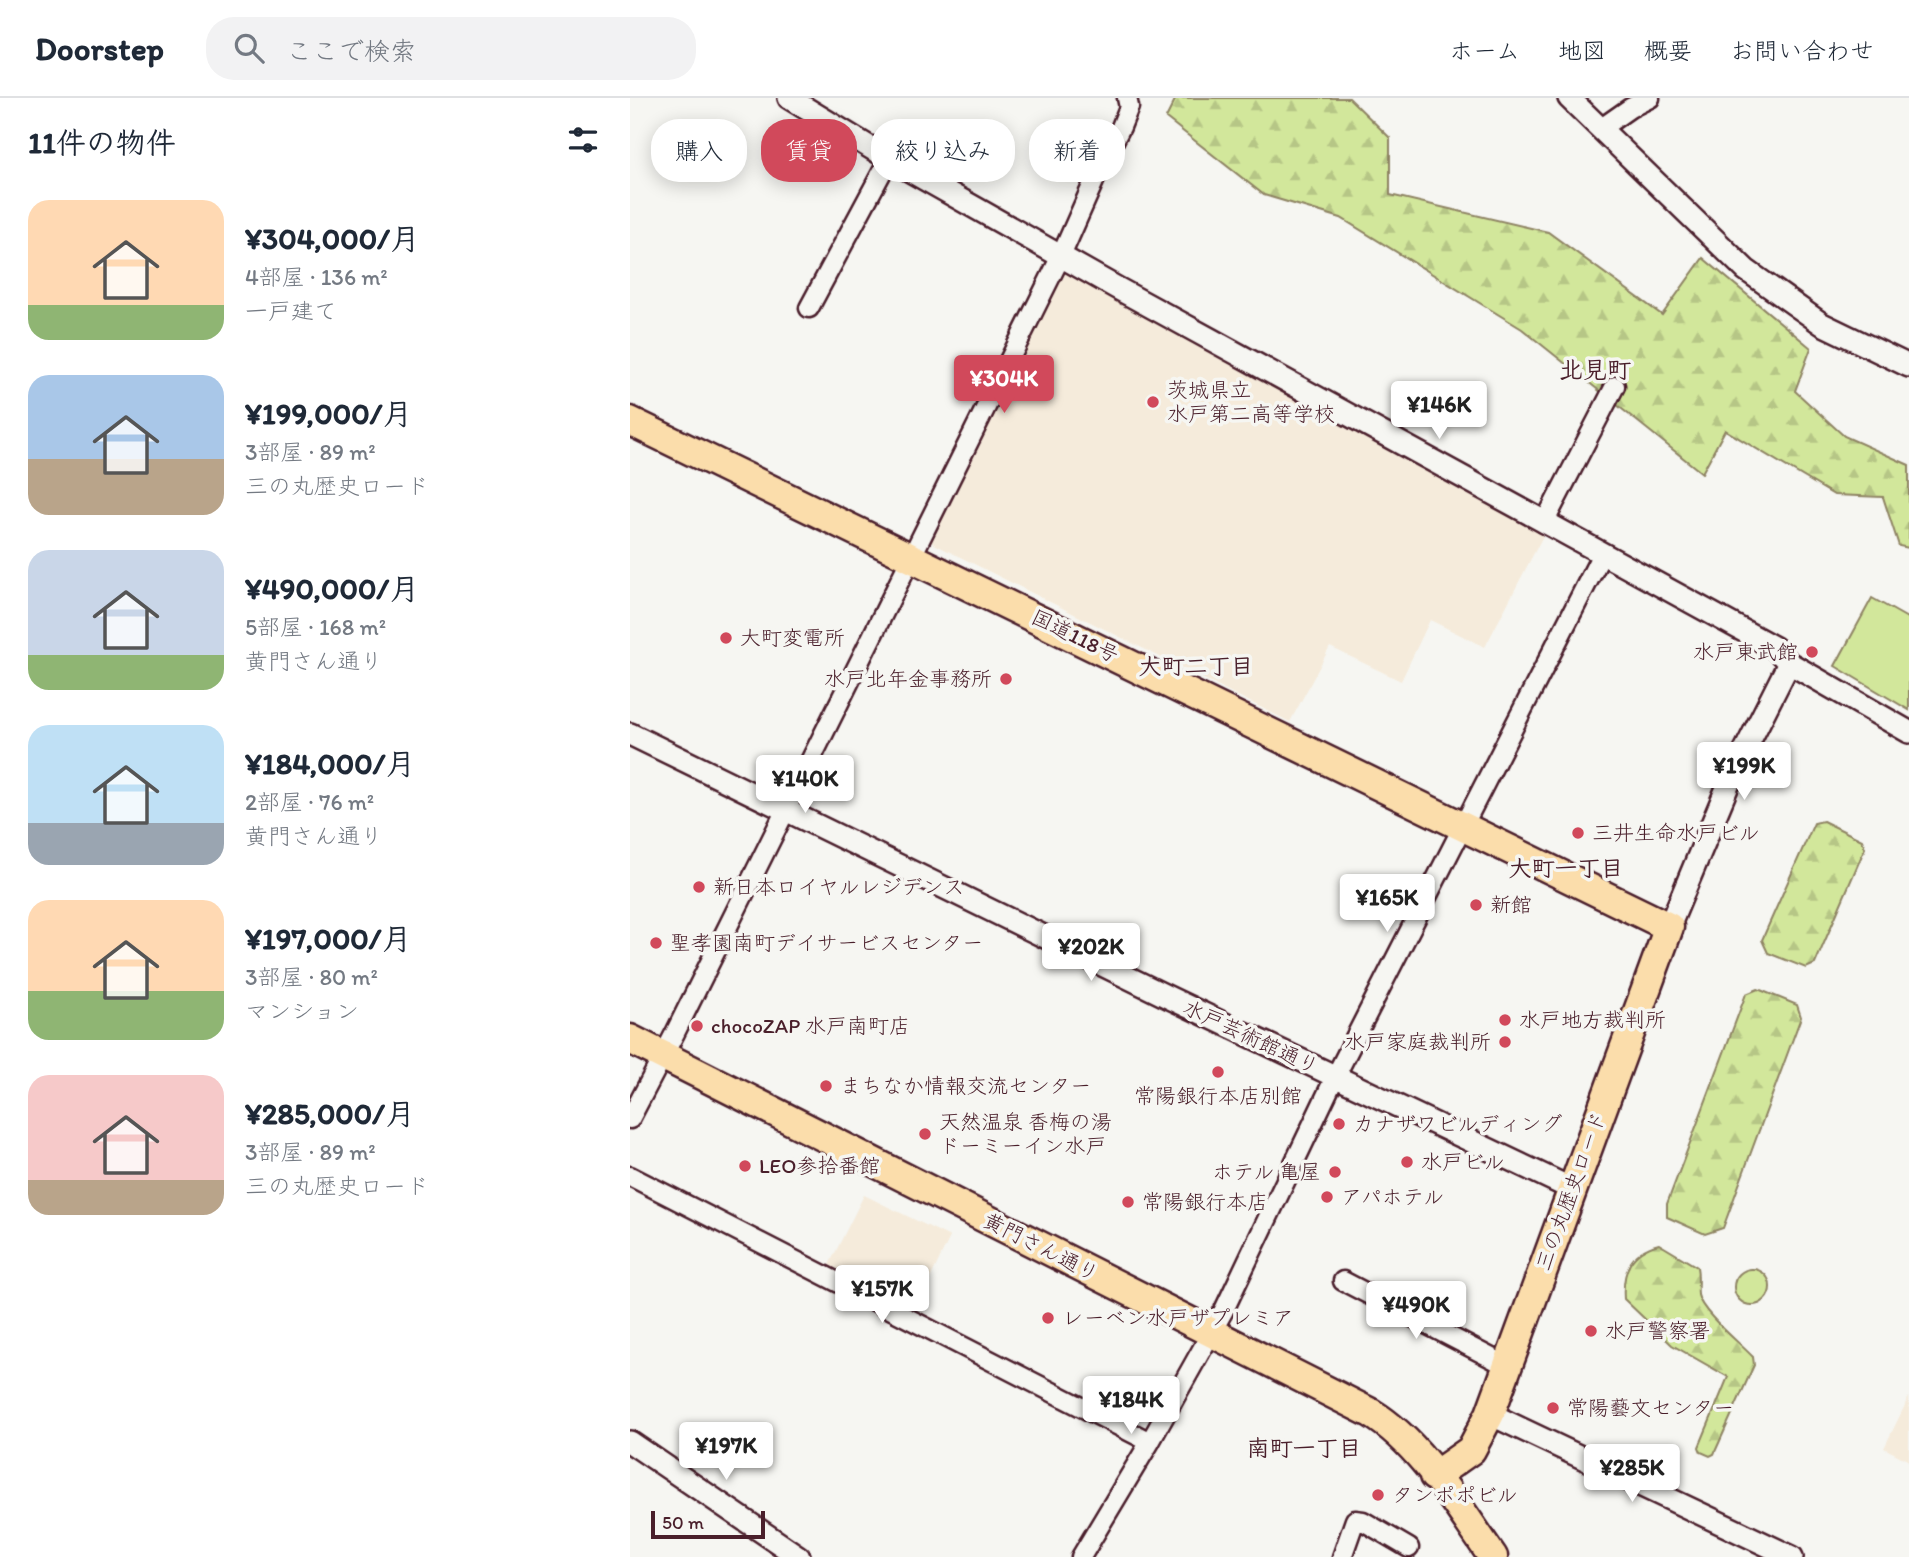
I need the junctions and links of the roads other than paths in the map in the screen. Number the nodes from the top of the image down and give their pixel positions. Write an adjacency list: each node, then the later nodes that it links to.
1 (789, 98): 6 (street)
2 (1127, 98): 9 (street)
3 (1569, 98): 5 (street)
4 (1650, 98): 5 (street)
5 (1600, 129): 11 (street)
6 (871, 148)
7 (877, 182): 10 (street)
8 (930, 182): 9 (street)
9 (1060, 256): 14 (street); 16 (street)
10 (809, 308)
11 (1909, 366)
12 (1615, 386): 14 (street)
13 (630, 421): 16 (highway, 国道118号)
14 (1544, 523): 15 (street)
15 (1602, 554): 17 (street); 21 (street)
16 (912, 557): 20 (street); 21 (highway, 国道118号)
17 (1789, 663): 18 (street); 22 (street, 三の丸歴史ロード)
18 (1909, 732)
19 (630, 734): 20 (street, 水戸芸術館通り)
20 (786, 810): 24 (street); 25 (street, 水戸芸術館通り)
21 (1464, 827): 22 (highway, 国道118号); 25 (street)
22 (1669, 927): 28 (highway, 三の丸歴史ロード)
23 (630, 1039): 24 (highway, 黄門さん通り)
24 (664, 1056): 26 (street); 30 (highway, 黄門さん通り)
25 (1335, 1077): 28 (street, 水戸芸術館通り); 30 (street)
26 (630, 1119)
27 (630, 1176): 33 (street)
28 (1572, 1189): 31 (highway, 三の丸歴史ロード)
29 (1343, 1281): 31 (street)
30 (1212, 1334): 33 (street); 35 (highway, 黄門さん通り)
31 (1507, 1366): 32 (highway, 三の丸歴史ロード)
32 (1490, 1414): 35 (highway); 41 (street)
33 (1150, 1441): 38 (street)
34 (630, 1442): 37 (street)
35 (1434, 1476): 40 (highway, 黄門さん通り)
36 (1409, 1548): 39 (street)
37 (799, 1557)
38 (1081, 1557)
39 (1342, 1557)
40 (1493, 1557)
41 (1792, 1557)

